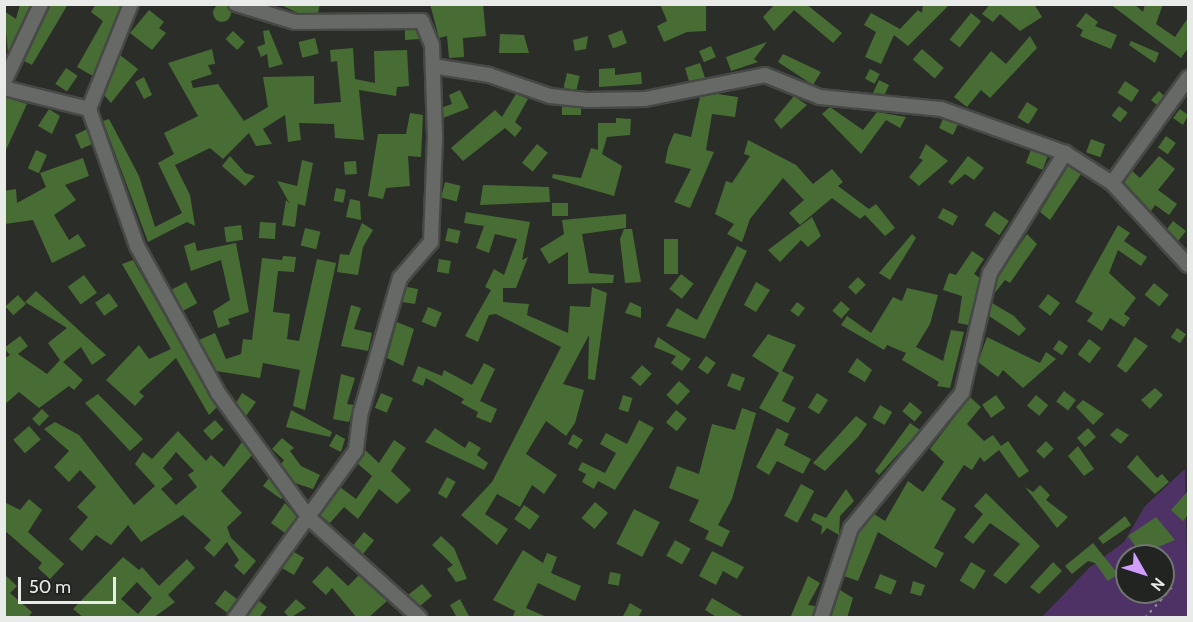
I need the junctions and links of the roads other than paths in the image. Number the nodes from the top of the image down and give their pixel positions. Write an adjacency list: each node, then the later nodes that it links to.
1 (41, 4): 6 (street)
2 (131, 4): 8 (street)
3 (236, 4): 4 (street)
4 (433, 66): 9 (street); 12 (street)
5 (1188, 78): 10 (street)
6 (4, 82)
7 (4, 88): 8 (street)
8 (89, 109): 12 (street)
9 (1065, 153): 10 (street); 15 (street)
10 (1113, 183): 11 (street)
11 (1188, 265)
12 (309, 518): 13 (street); 14 (street)
13 (235, 618)
14 (420, 618)
15 (821, 618)

